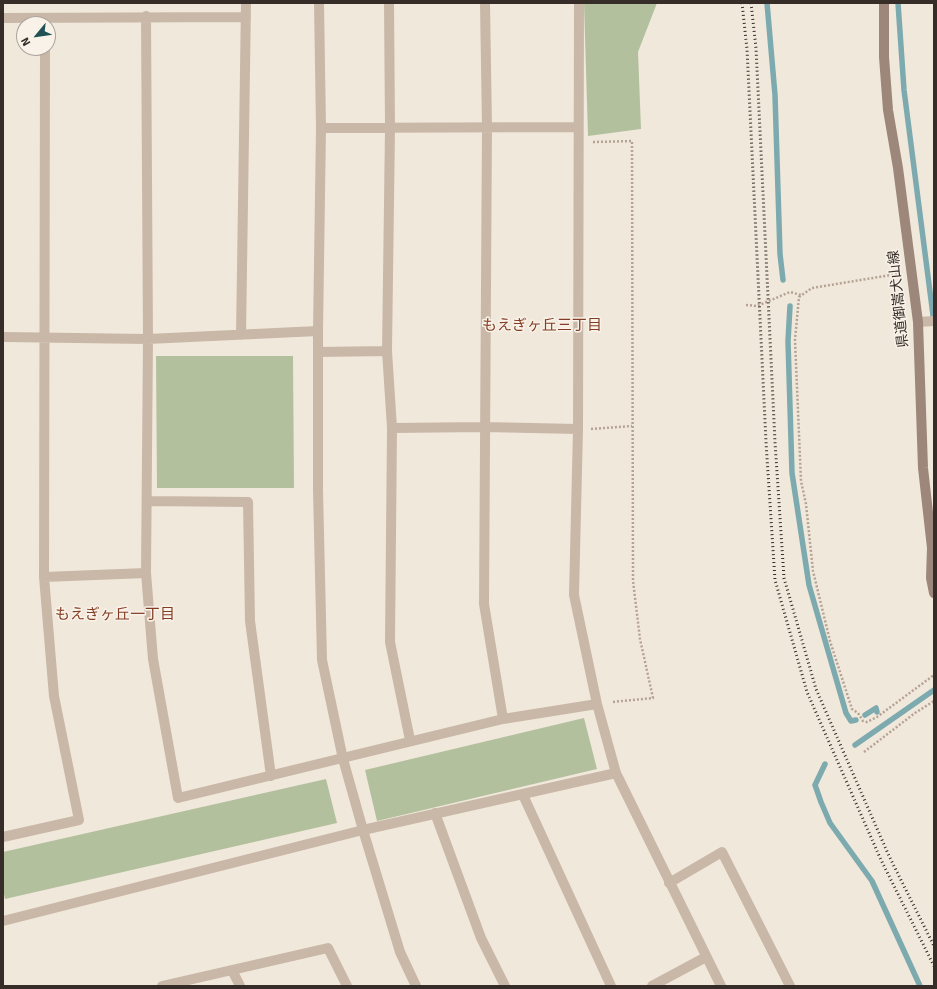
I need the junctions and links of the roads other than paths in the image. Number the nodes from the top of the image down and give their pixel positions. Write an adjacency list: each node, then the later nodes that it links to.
1 (246, 3): 8 (street)
2 (319, 3): 15 (street)
3 (389, 3): 16 (street)
4 (485, 3): 14 (street)
5 (579, 3): 13 (street)
6 (884, 3): 18 (main road, 県道御嵩犬山線)
7 (146, 16): 8 (street); 11 (street); 23 (street)
8 (246, 17): 20 (street)
9 (3, 18): 10 (street)
10 (16, 19)
11 (56, 20)
12 (46, 56): 22 (street)
13 (578, 126): 14 (street); 28 (street)
14 (487, 127): 16 (street); 26 (street)
15 (321, 128): 16 (street); 19 (street)
16 (390, 128): 24 (street)
17 (934, 321): 18 (street)
18 (919, 322): 32 (main road, 県道御嵩犬山線)
19 (318, 331): 20 (street); 25 (street)
20 (241, 335): 23 (street)
21 (3, 337): 22 (street)
22 (44, 337): 23 (street); 31 (street)
23 (148, 339): 29 (street)
24 (386, 351): 25 (street); 27 (street)
25 (318, 352): 36 (street)
26 (484, 427): 27 (street); 28 (street); 34 (street)
27 (392, 428): 35 (street)
28 (578, 429): 33 (street)
29 (147, 501): 30 (street); 38 (street)
30 (146, 573): 31 (street); 38 (street)
31 (44, 577): 42 (street)
32 (934, 593)
33 (597, 704): 34 (street); 37 (street)
34 (503, 719): 35 (street)
35 (410, 740): 36 (street)
36 (343, 759): 38 (street); 41 (street)
37 (616, 773): 39 (street); 43 (street)
38 (271, 776)
39 (523, 795): 40 (street); 52 (street)
40 (435, 813): 41 (street); 51 (street)
41 (363, 830): 44 (street); 50 (street)
42 (3, 837)
43 (669, 883): 45 (street); 55 (street)
44 (3, 921)
45 (706, 957): 53 (street); 54 (street)
46 (232, 970): 47 (street); 48 (street); 49 (street)
47 (162, 986)
48 (240, 986)
49 (347, 986)
50 (416, 986)
51 (506, 986)
52 (611, 986)
53 (652, 986)
54 (721, 986)
55 (790, 986)

